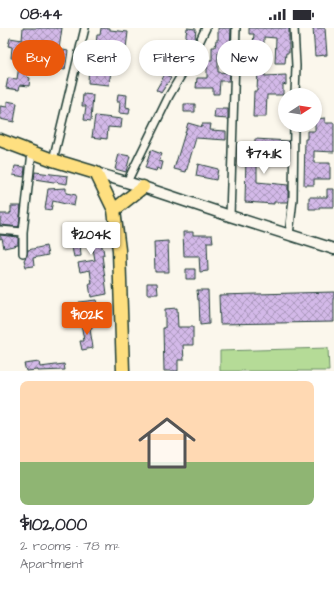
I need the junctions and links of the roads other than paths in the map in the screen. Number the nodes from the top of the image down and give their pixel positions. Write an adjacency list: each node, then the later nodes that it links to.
1 (85, 28): 9 (street)
2 (206, 28): 11 (street)
3 (236, 28): 14 (street)
4 (294, 28): 5 (street)
5 (295, 88)
6 (294, 132): 17 (street)
7 (0, 140): 8 (main road)
8 (32, 152): 9 (main road); 16 (street)
9 (53, 160): 10 (main road)
10 (96, 173): 11 (street); 13 (main road)
11 (127, 182): 12 (street)
12 (143, 187): 13 (main road); 14 (street)
13 (114, 210): 20 (main road)
14 (230, 216): 17 (street)
15 (0, 230): 16 (street)
16 (23, 232): 19 (street)
17 (289, 235): 18 (street)
18 (334, 249)
19 (23, 253)
20 (124, 371)

